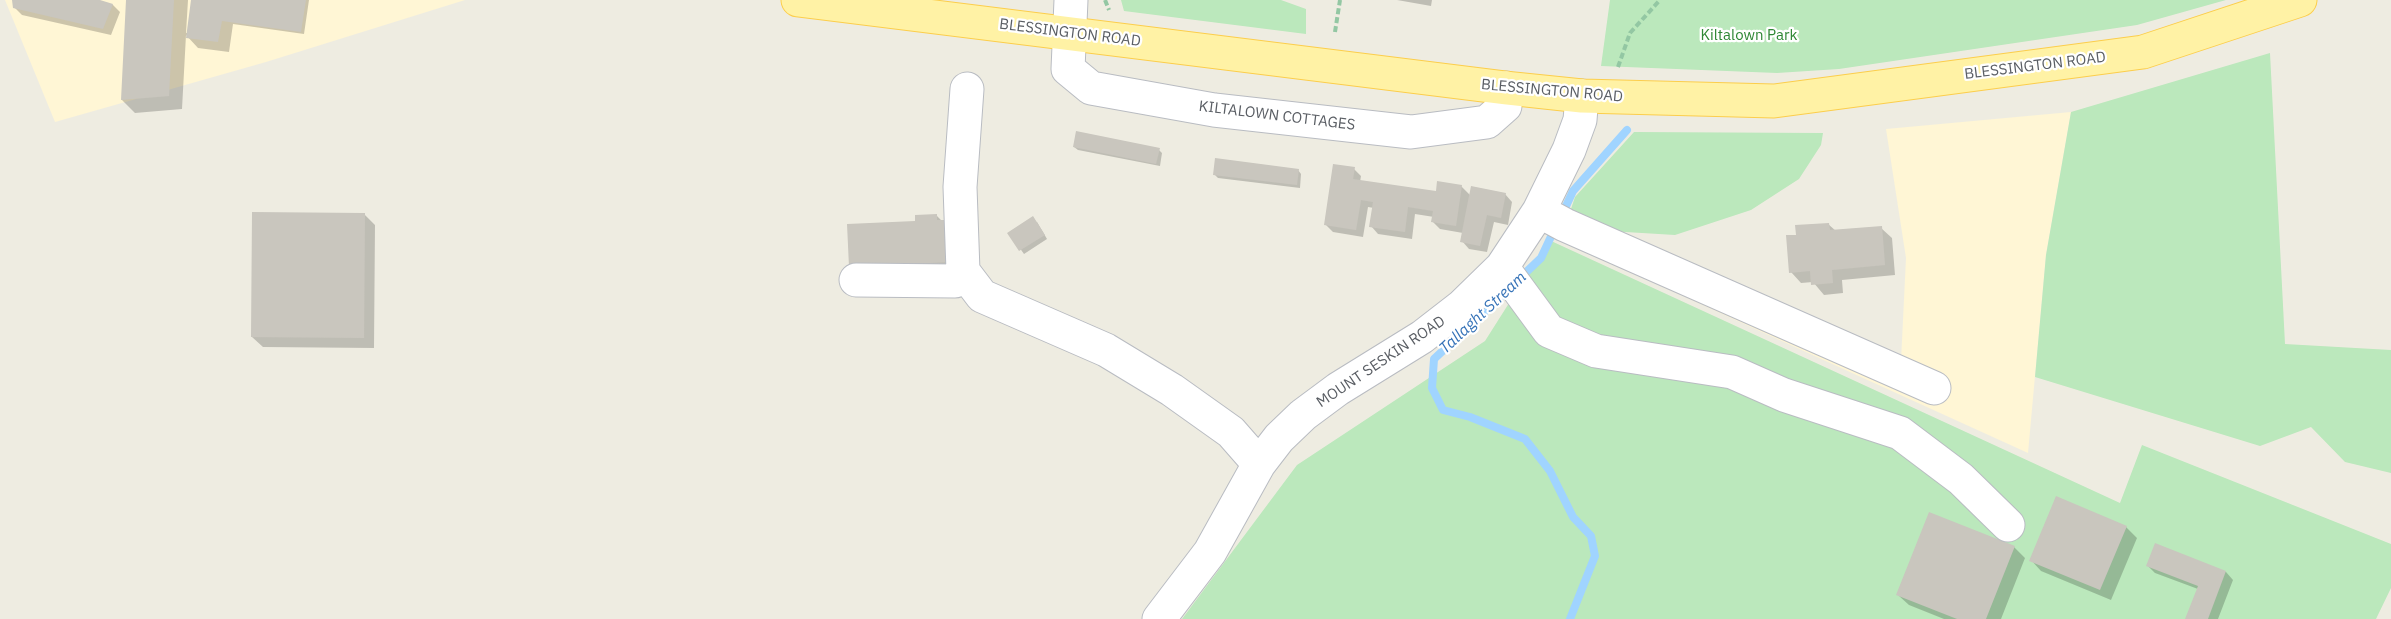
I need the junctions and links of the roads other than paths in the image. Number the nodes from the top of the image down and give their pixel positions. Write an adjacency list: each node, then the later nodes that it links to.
1 (798, 0): 4 (main road, BLESSINGTON ROAD)
2 (1071, 0): 4 (street)
3 (2300, 0): 7 (main road, BLESSINGTON ROAD)
4 (1069, 33): 5 (main road, BLESSINGTON ROAD); 5 (street, KILTALOWN COTTAGES)
5 (1506, 88): 7 (main road, BLESSINGTON ROAD)
6 (967, 89): 9 (street)
7 (1582, 96): 8 (street, MOUNT SESKIN ROAD)
8 (1552, 218): 10 (street, MOUNT SESKIN ROAD); 12 (street)
9 (963, 271): 11 (street); 13 (street)
10 (1510, 279): 13 (street, MOUNT SESKIN ROAD); 14 (street)
11 (856, 280)
12 (1934, 388)
13 (1259, 464): 15 (street, MOUNT SESKIN ROAD)
14 (2008, 525)
15 (1159, 619)

